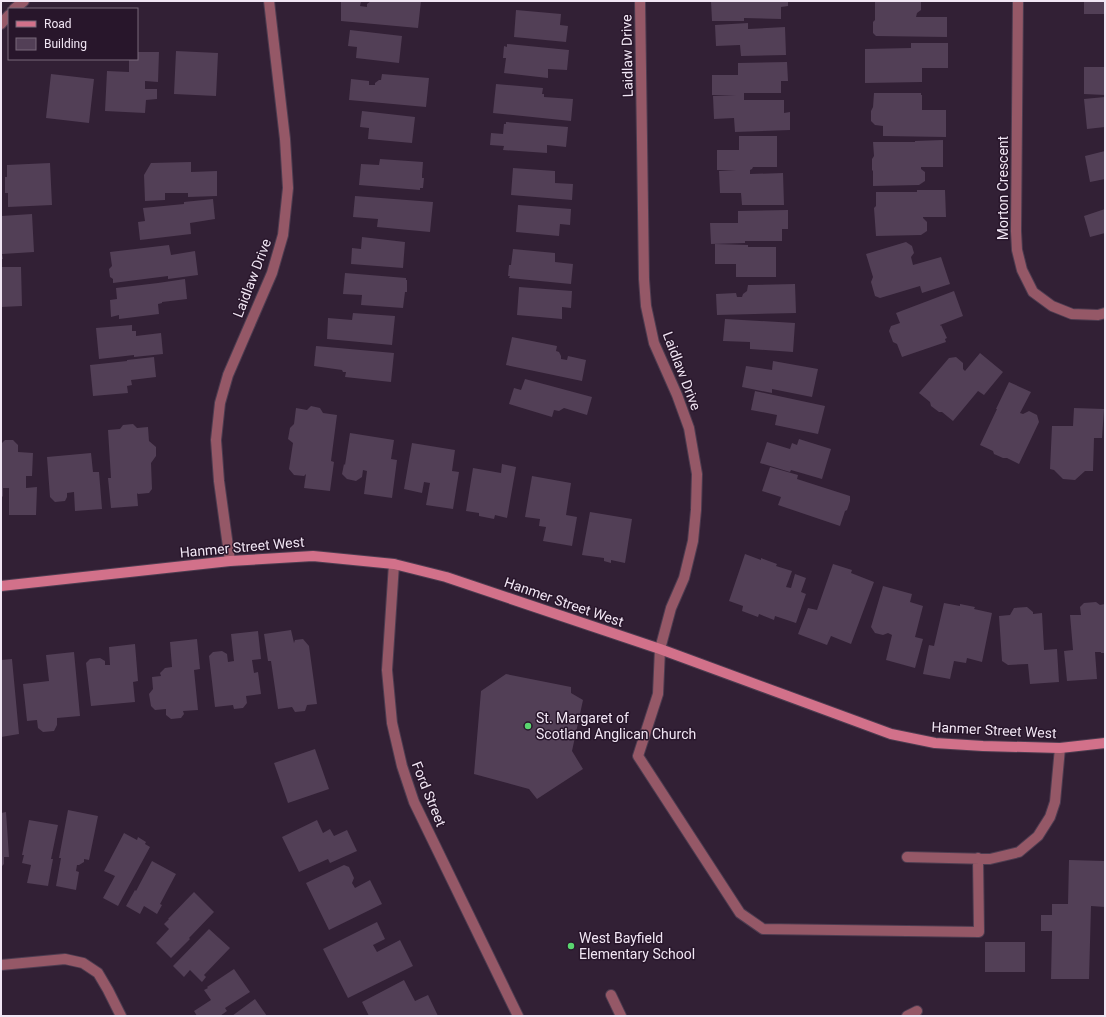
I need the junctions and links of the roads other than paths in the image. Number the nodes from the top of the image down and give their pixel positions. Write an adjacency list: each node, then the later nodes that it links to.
1 (24, 1): 5 (street)
2 (269, 1): 9 (street, Laidlaw Drive)
3 (640, 1): 12 (street, Laidlaw Drive)
4 (1018, 1): 8 (street, Morton Crescent)
5 (15, 8)
6 (8, 16): 7 (street)
7 (1, 24)
8 (1105, 313)
9 (230, 561): 10 (street, Hanmer Street West); 11 (street, Hanmer Street West)
10 (394, 564): 12 (street, Hanmer Street West); 21 (street, Ford Street)
11 (1, 586)
12 (660, 649): 14 (street, Hanmer Street West); 16 (street, Laidlaw Drive)
13 (1105, 743): 14 (street, Hanmer Street West)
14 (1060, 748): 16 (street)
15 (907, 857): 16 (street)
16 (978, 858)
17 (1, 965): 20 (street)
18 (611, 995): 22 (street)
19 (917, 1011): 23 (street)
20 (121, 1016)
21 (518, 1016)
22 (621, 1016)
23 (907, 1016)

